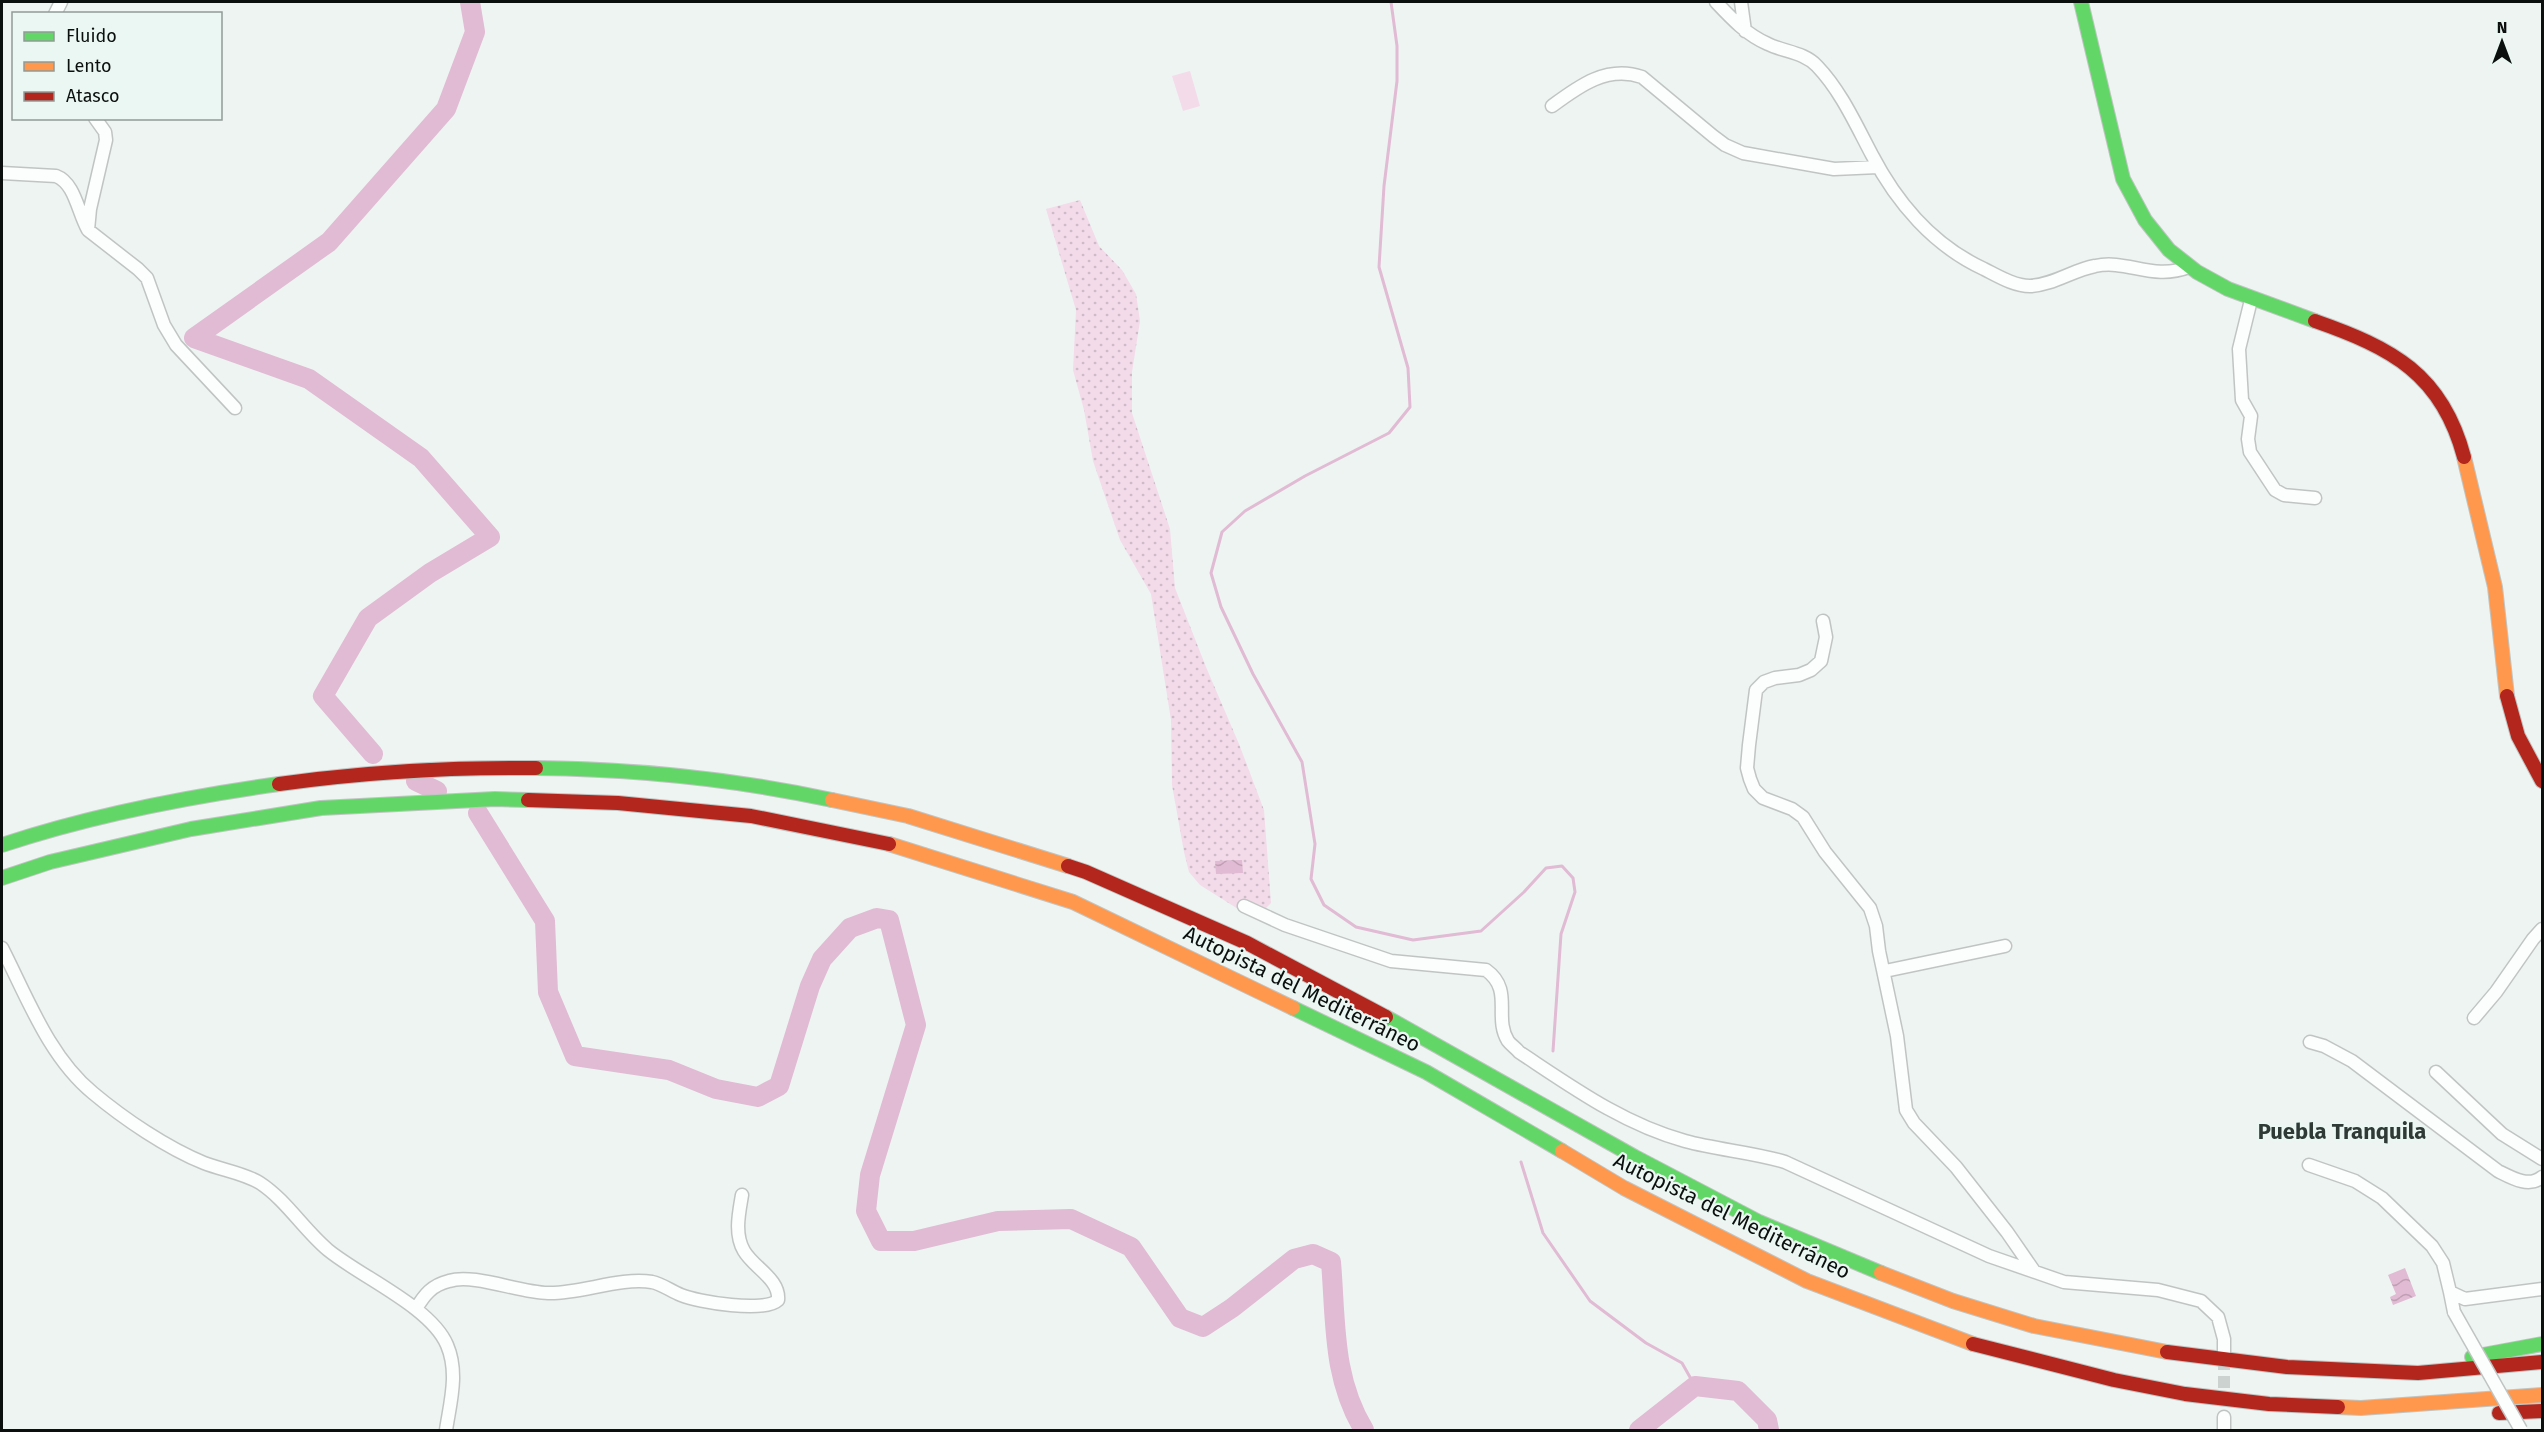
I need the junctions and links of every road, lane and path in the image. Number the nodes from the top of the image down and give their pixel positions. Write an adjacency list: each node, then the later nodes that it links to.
1 (1716, 2): 4 (street)
2 (1741, 2): 4 (street)
3 (2081, 2): 10 (main road)
4 (1745, 31): 7 (street)
5 (1552, 106): 7 (street)
6 (96, 120): 9 (street)
7 (1878, 167): 10 (street)
8 (2, 173): 9 (street)
9 (88, 230): 12 (street)
10 (2189, 267): 11 (main road)
11 (2252, 300): 13 (street); 15 (main road)
12 (235, 408)
13 (2315, 498)
14 (1823, 621): 22 (street)
15 (2542, 781)
16 (2, 844): 37 (main road, Autopista del Mediterráneo)
17 (2, 878): 39 (main road, Autopista del Mediterráneo)
18 (1244, 906): 30 (street)
19 (2542, 929): 23 (street)
20 (2005, 946): 22 (street)
21 (2, 948): 33 (street)
22 (1885, 971): 30 (street)
23 (2474, 1018)
24 (2310, 1042): 28 (street)
25 (2436, 1072): 26 (street)
26 (2542, 1159)
27 (2309, 1165): 32 (street)
28 (2542, 1177)
29 (742, 1195): 33 (street)
30 (2034, 1271): 35 (street)
31 (2542, 1289): 32 (street)
32 (2450, 1292): 44 (street, bridge)
33 (416, 1309): 42 (street)
34 (2542, 1344): 37 (main road)
35 (2224, 1358)
36 (2542, 1362): 37 (main road, Autopista del Mediterráneo)
37 (2378, 1371)
38 (2542, 1395): 39 (main road, Autopista del Mediterráneo)
39 (2361, 1408): 40 (main road)
40 (2542, 1411)
41 (2224, 1417): 43 (street)
42 (446, 1431)
43 (2224, 1431)
44 (2521, 1431)

